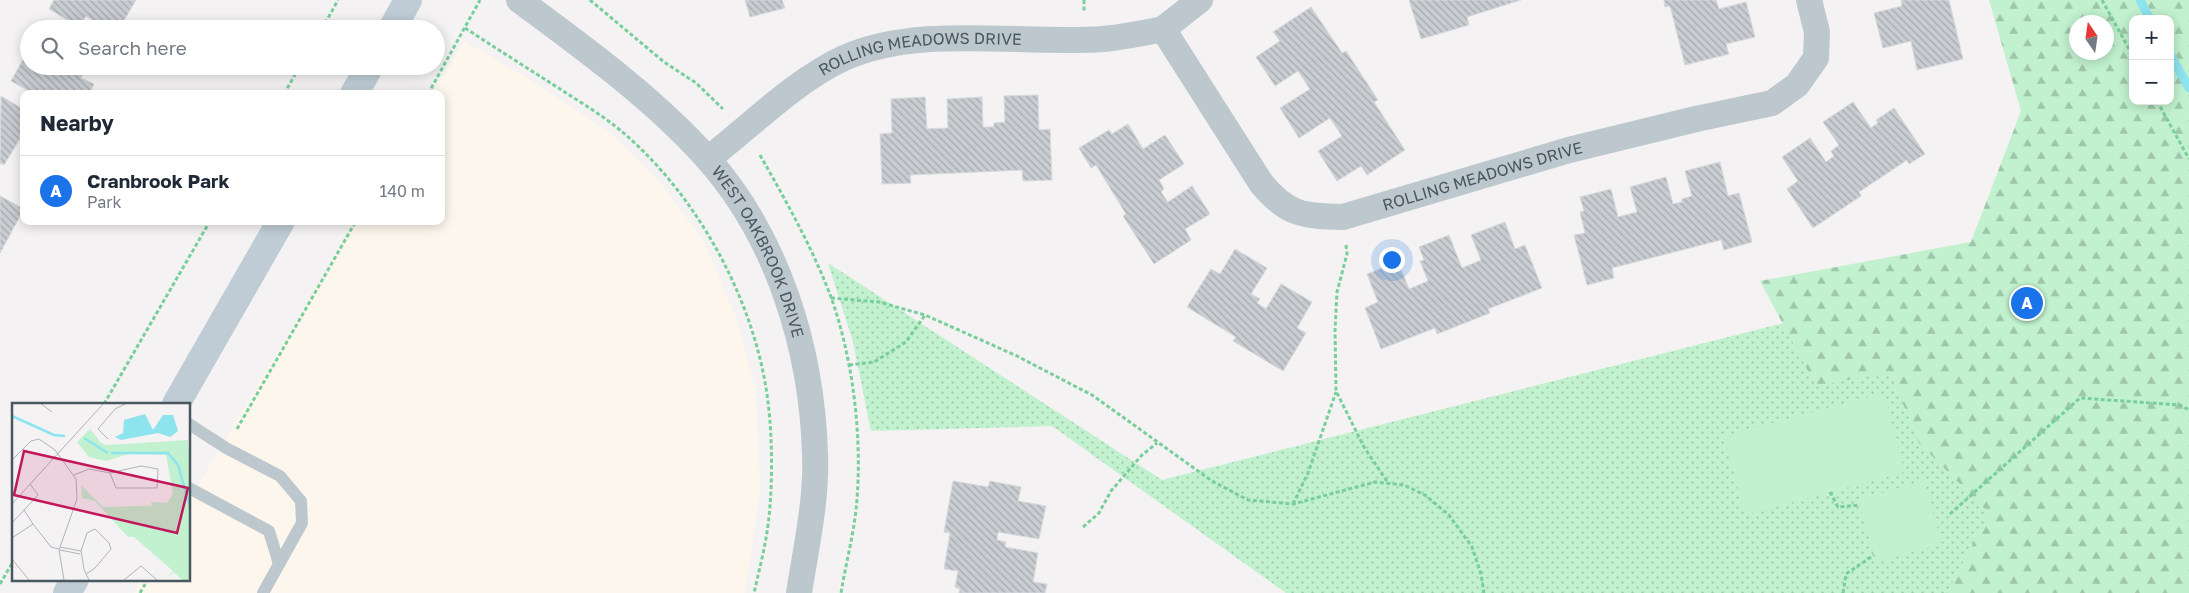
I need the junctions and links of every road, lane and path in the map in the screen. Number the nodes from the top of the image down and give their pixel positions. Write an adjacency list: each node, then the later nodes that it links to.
1 (338, 0): 9 (path)
2 (408, 0): 10 (main road)
3 (480, 0): 11 (path)
4 (519, 0): 24 (street, WEST OAKBROOK DRIVE)
5 (590, 0): 22 (path)
6 (1200, 0): 12 (street, ROLLING MEADOWS DRIVE)
7 (1809, 0): 25 (street, ROLLING MEADOWS DRIVE)
8 (2102, 0): 13 (path)
9 (327, 20)
10 (397, 20)
11 (465, 28): 14 (path); 55 (path)
12 (1163, 29): 24 (street, ROLLING MEADOWS DRIVE); 25 (street, ROLLING MEADOWS DRIVE)
13 (2129, 49)
14 (445, 64)
15 (295, 75): 18 (path)
16 (365, 75): 19 (main road)
17 (439, 75): 20 (path)
18 (286, 90)
19 (356, 90)
20 (430, 90)
21 (2160, 105): 23 (path)
22 (722, 108)
23 (2189, 158)
24 (708, 159): 56 (street, WEST OAKBROOK DRIVE)
25 (1343, 217): 32 (path)
26 (208, 225): 33 (path)
27 (279, 225): 34 (main road)
28 (354, 225): 38 (path)
29 (831, 298): 30 (path)
30 (925, 315): 31 (path); 37 (path)
31 (849, 365)
32 (1336, 391): 39 (path); 42 (path)
33 (105, 403)
34 (177, 403)
35 (2189, 410): 44 (path)
36 (190, 425): 38 (lane)
37 (1157, 443): 42 (path); 45 (path)
38 (226, 448): 48 (lane)
39 (1389, 483): 42 (path); 57 (path)
40 (190, 489): 48 (lane)
41 (1830, 492): 43 (path)
42 (1293, 504)
43 (1860, 505)
44 (1950, 514)
45 (1083, 527)
46 (1874, 555): 58 (path)
47 (12, 563): 51 (path)
48 (279, 564): 54 (lane)
49 (74, 580): 52 (main road)
50 (147, 580): 53 (path)
51 (0, 584)
52 (67, 593)
53 (140, 593)
54 (263, 593)
55 (754, 593)
56 (799, 593)
57 (1484, 593)
58 (1844, 593)

